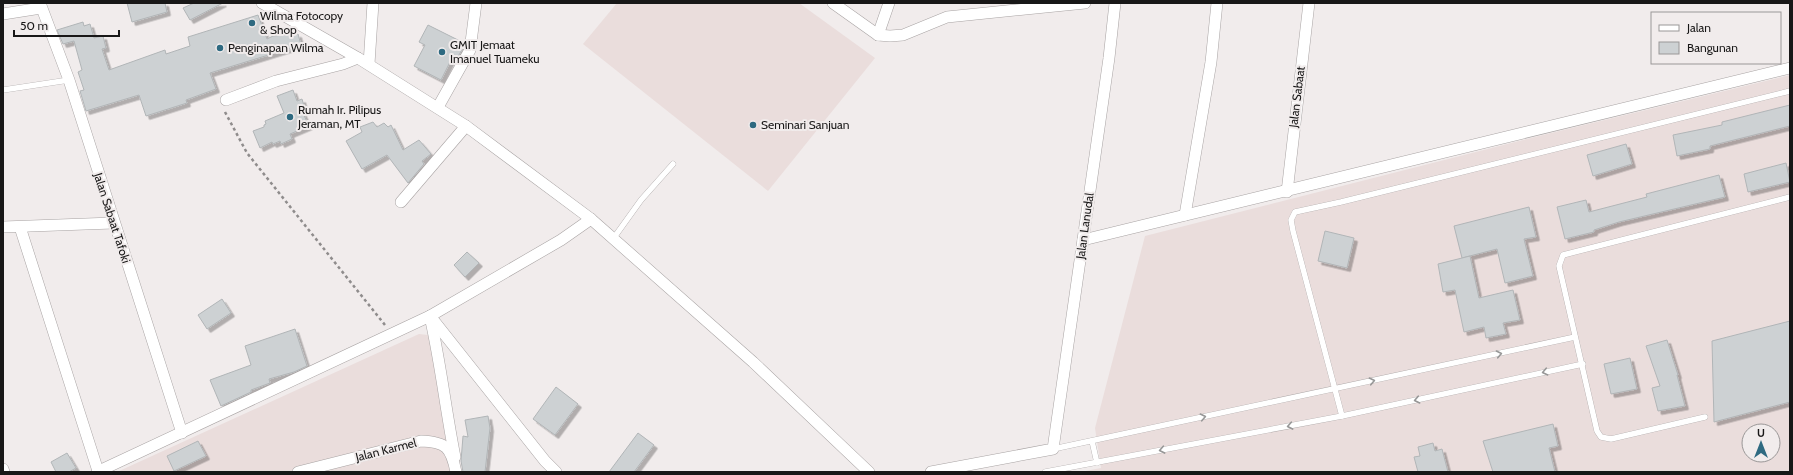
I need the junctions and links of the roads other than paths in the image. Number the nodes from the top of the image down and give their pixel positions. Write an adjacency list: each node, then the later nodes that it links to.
1 (262, 3): 13 (street)
2 (373, 3): 14 (street)
3 (476, 3): 20 (street)
4 (832, 3): 12 (street)
5 (889, 3): 12 (street)
6 (1085, 3): 12 (street)
7 (1115, 3): 32 (street, Jalan Lanudal)
8 (1217, 3): 26 (street)
9 (1309, 3): 23 (street, Jalan Sabaat)
10 (41, 5): 11 (street); 16 (street, Jalan Sabaat Tafoki)
11 (3, 14)
12 (878, 35)
13 (358, 58): 14 (street); 19 (street)
14 (369, 64): 20 (street)
15 (1790, 68): 23 (street)
16 (69, 80): 17 (lane); 28 (street, Jalan Sabaat Tafoki)
17 (3, 90)
18 (1790, 91): 36 (lane)
19 (226, 100)
20 (438, 107): 21 (street)
21 (466, 126): 25 (street); 27 (street)
22 (673, 164): 31 (lane)
23 (1287, 192): 26 (street)
24 (1790, 197): 34 (lane)
25 (401, 202)
26 (1185, 215): 32 (street)
27 (591, 219): 31 (street); 33 (street)
28 (113, 223): 30 (street); 39 (street, Jalan Sabaat Tafoki)
29 (3, 227): 30 (street)
30 (20, 227): 45 (street)
31 (613, 240): 49 (street)
32 (1083, 240): 41 (street, Jalan Lanudal)
33 (430, 316): 39 (street); 47 (street); 48 (street)
34 (1575, 337): 35 (lane); 36 (lane, one-way to 34)
35 (1583, 364): 37 (lane, one-way to 37); 38 (lane)
36 (1334, 389): 37 (lane); 40 (lane, one-way to 36)
37 (1342, 416): 42 (lane, one-way to 42)
38 (1705, 416)
39 (182, 433): 45 (street)
40 (1092, 441): 41 (lane); 42 (lane)
41 (1053, 449): 50 (street)
42 (1096, 463): 51 (lane)
43 (3, 469): 44 (street)
44 (4, 472)
45 (98, 472)
46 (298, 472): 47 (street, Jalan Karmel)
47 (457, 472)
48 (556, 472)
49 (869, 472)
50 (931, 472)
51 (1045, 472)

